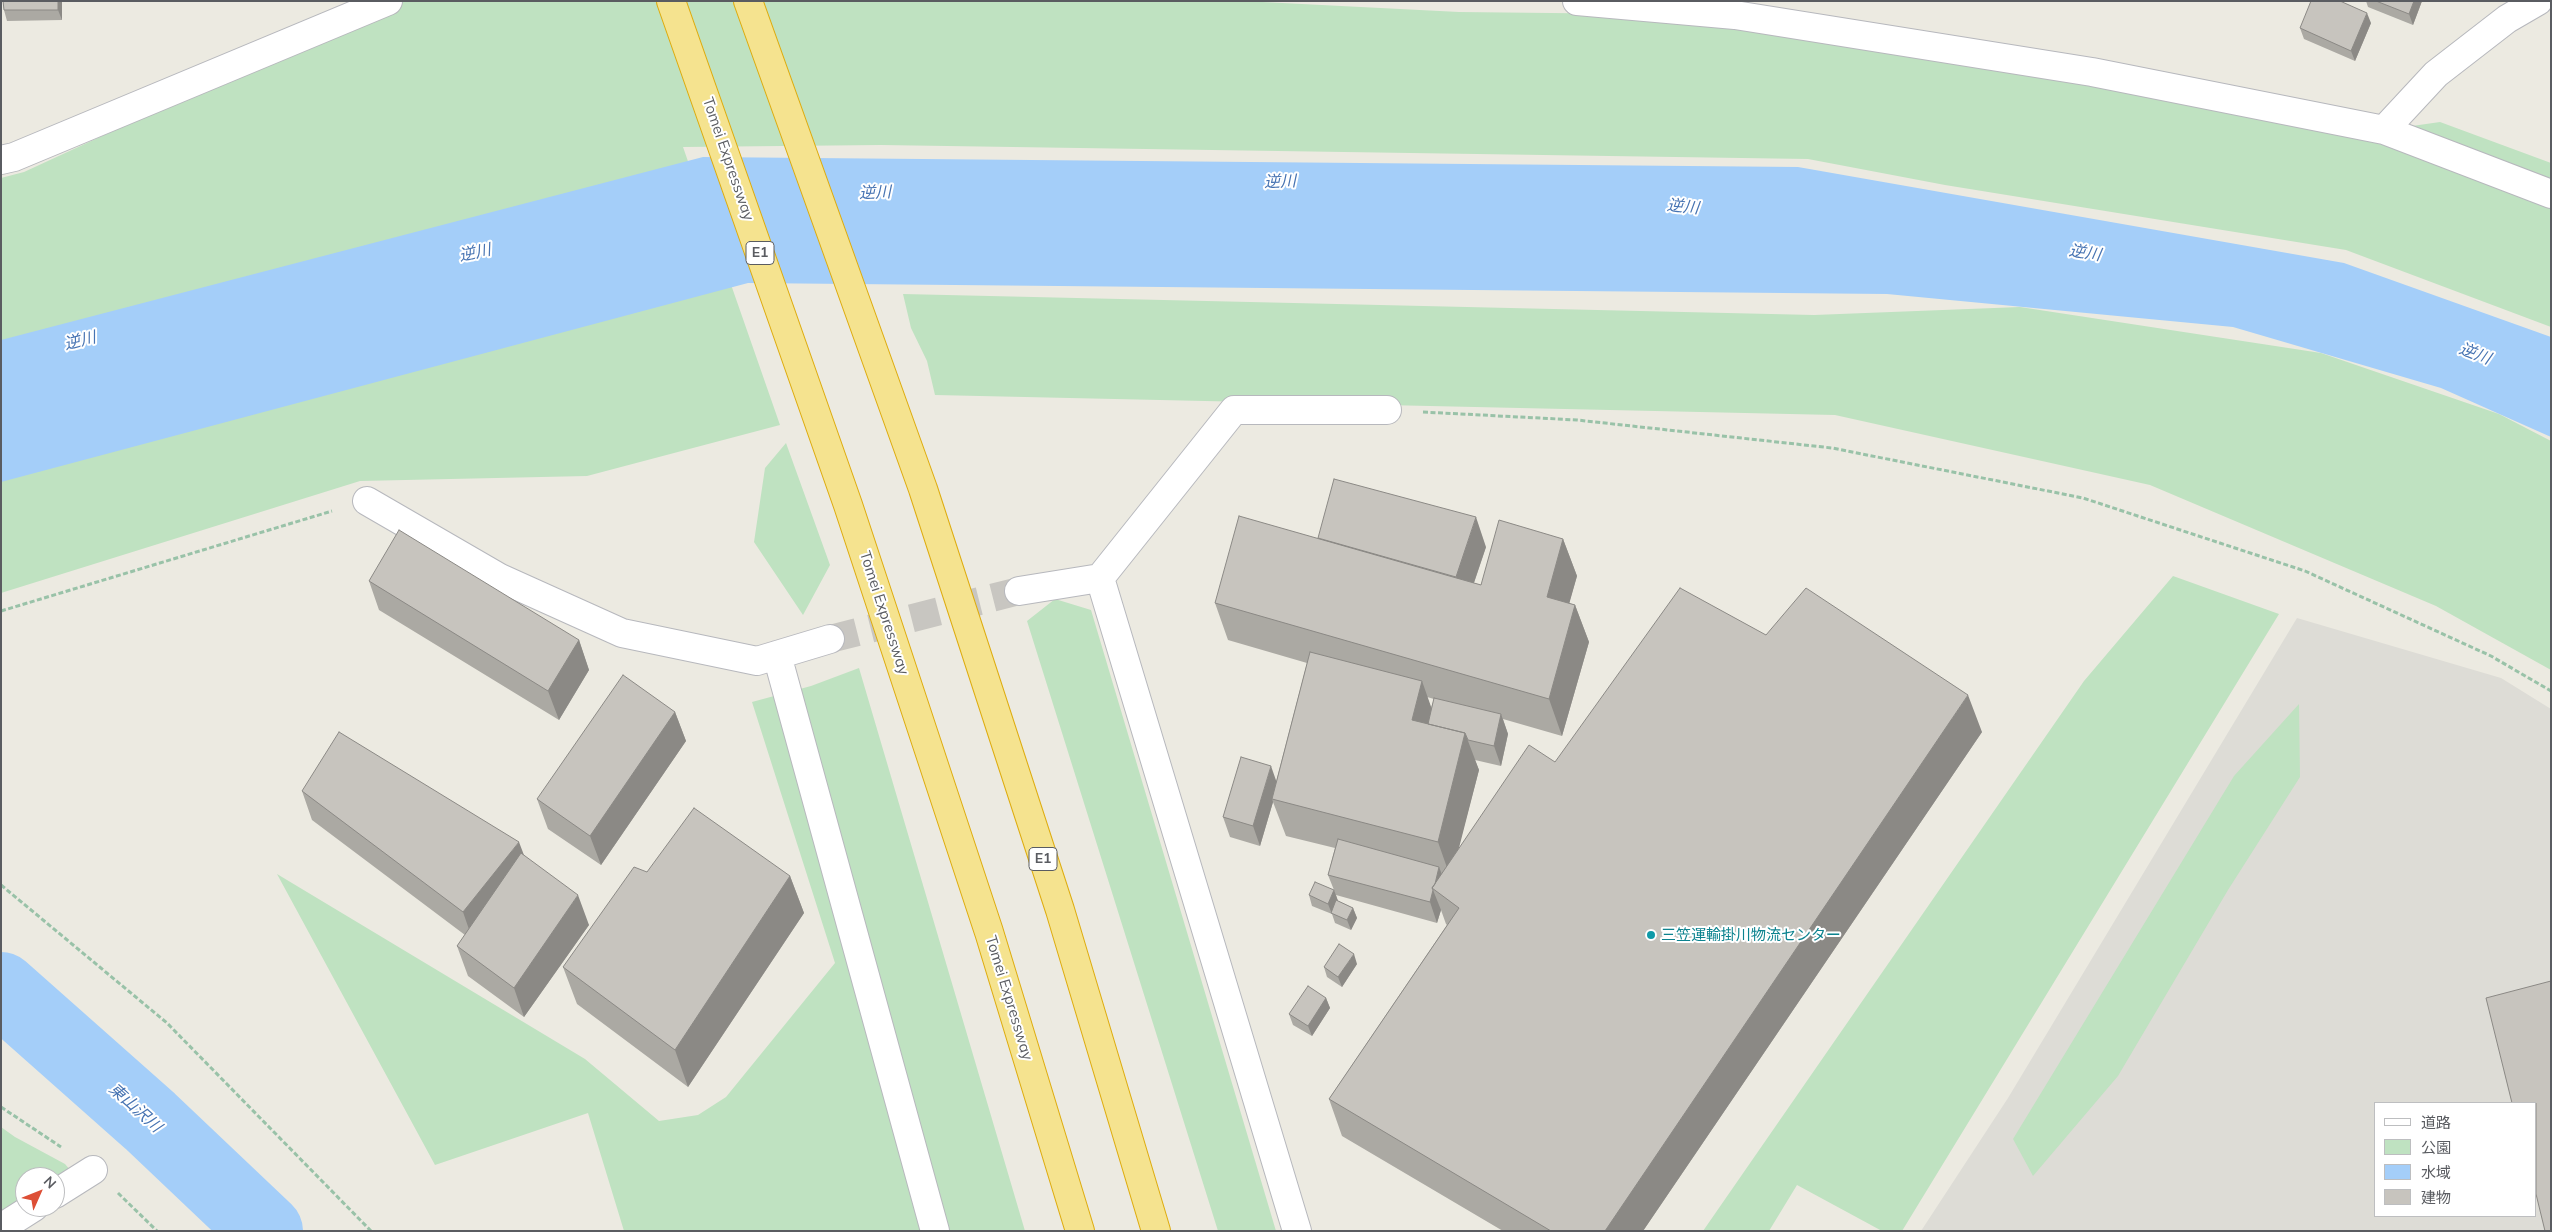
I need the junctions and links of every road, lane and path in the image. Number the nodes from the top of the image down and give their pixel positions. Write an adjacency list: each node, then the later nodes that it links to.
1 (388, 1): 7 (street)
2 (671, 1): 24 (highway, Tomei Expressway / E1)
3 (748, 1): 25 (highway, E1)
4 (1577, 1): 6 (street)
5 (2538, 1): 6 (street)
6 (2384, 130): 8 (street)
7 (1, 160)
8 (2551, 194)
9 (1387, 410): 11 (street); 16 (path)
10 (367, 501): 13 (path); 15 (street)
11 (1100, 578): 12 (street); 26 (street)
12 (1019, 591)
13 (1, 611)
14 (830, 639): 15 (street)
15 (777, 655): 23 (street)
16 (2551, 691)
17 (1, 885): 22 (path)
18 (93, 1170): 19 (street)
19 (65, 1188)
20 (18, 1217): 21 (street)
21 (1, 1228)
22 (371, 1231)
23 (935, 1231)
24 (1080, 1231)
25 (1156, 1231)
26 (1297, 1231)

